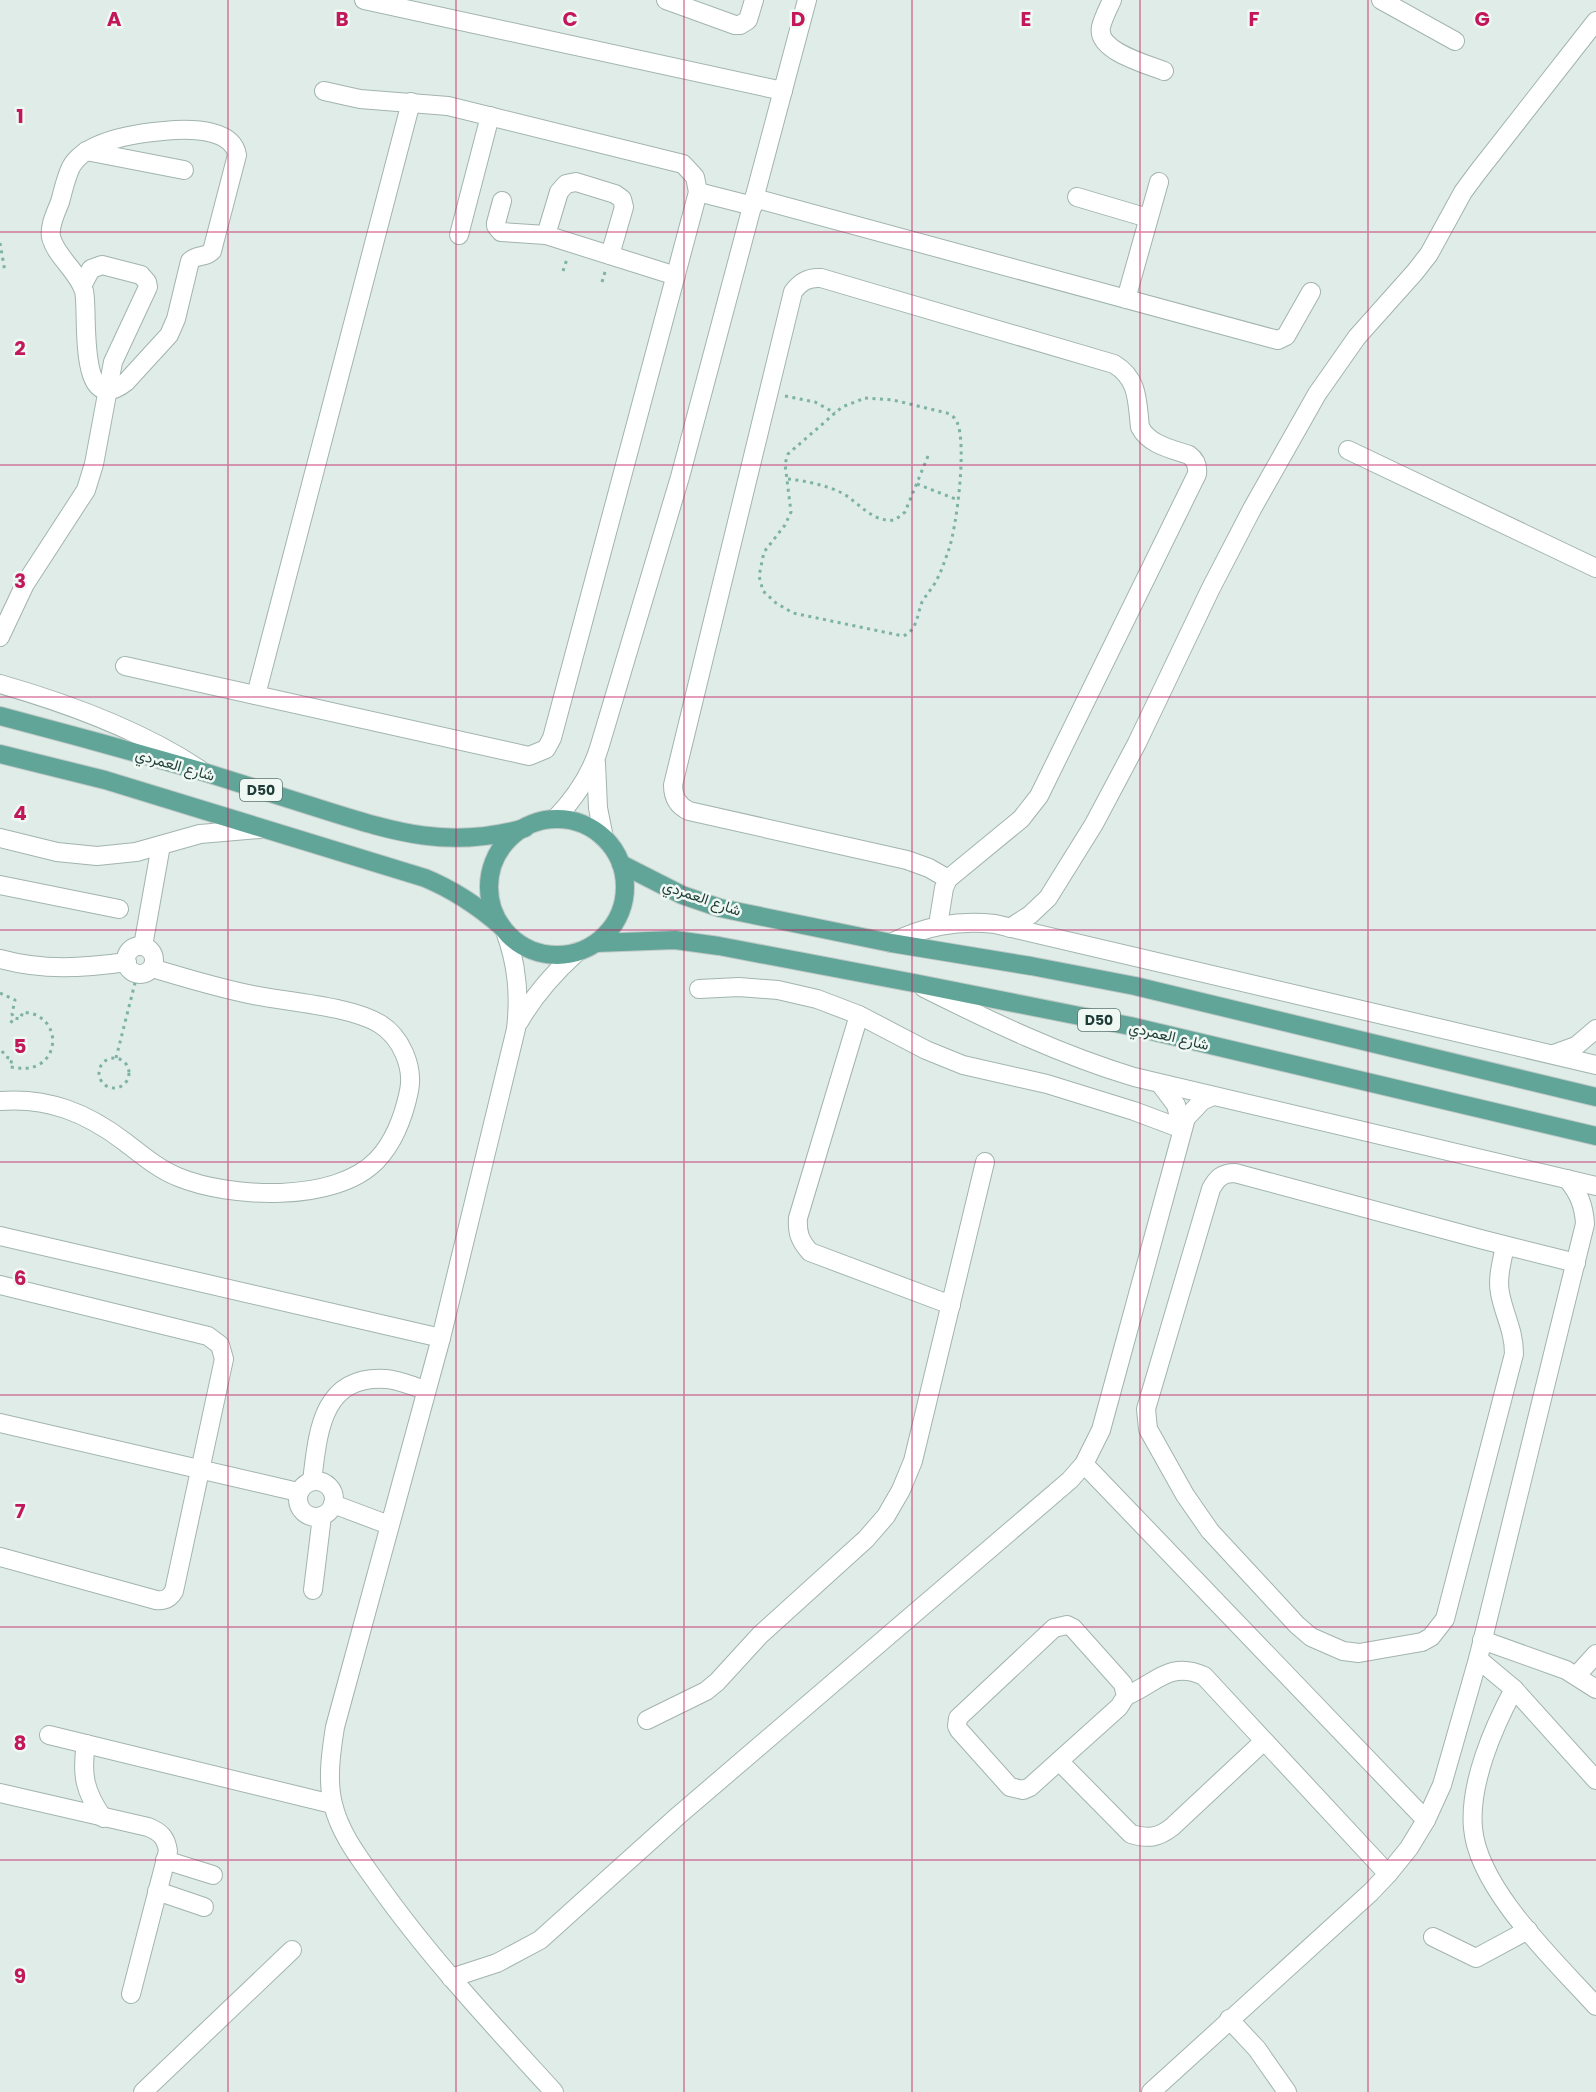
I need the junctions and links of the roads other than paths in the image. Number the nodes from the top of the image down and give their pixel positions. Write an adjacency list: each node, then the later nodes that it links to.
1 (364, 0): 11 (street)
2 (666, 0): 3 (street)
3 (754, 0)
4 (807, 0): 11 (street)
5 (1112, 0): 9 (street)
6 (1381, 0): 8 (street)
7 (1596, 21): 51 (street)
8 (1455, 41)
9 (1164, 71)
10 (324, 91): 12 (street)
11 (783, 91): 22 (street)
12 (411, 102): 13 (street); 37 (street)
13 (490, 116): 19 (street); 24 (street)
14 (155, 132): 15 (street); 16 (street); 31 (street)
15 (86, 152): 16 (street); 28 (street)
16 (150, 164): 17 (street)
17 (184, 170)
18 (1158, 182): 23 (street)
19 (698, 192): 22 (street); 27 (street)
20 (1077, 197): 23 (street)
21 (502, 201): 25 (street)
22 (754, 202): 30 (street); 40 (street)
23 (1148, 218): 30 (street)
24 (459, 235)
25 (546, 235): 26 (street); 26 (street)
26 (610, 255): 27 (street)
27 (676, 276): 37 (street)
28 (82, 286): 31 (street); 31 (street)
29 (1311, 292): 30 (street)
30 (1126, 299)
31 (108, 389): 34 (street)
32 (1348, 450): 33 (street)
33 (1596, 568)
34 (0, 637)
35 (125, 666): 37 (street)
36 (0, 684): 41 (street)
37 (256, 695)
38 (0, 716): 41 (main road, شارع العمردي / D50)
39 (0, 754): 43 (main road, D50)
40 (596, 761): 42 (street); 46 (street)
41 (206, 773): 44 (main road, شارع العمردي / D50)
42 (555, 819): 44 (main road); 46 (main road)
43 (260, 828): 47 (street); 54 (main road, D50)
44 (525, 828): 54 (main road)
45 (0, 838): 47 (street)
46 (604, 838): 48 (main road)
47 (161, 845): 61 (street)
48 (621, 864): 57 (main road); 58 (main road, شارع العمردي)
49 (948, 879): 49 (street); 53 (street)
50 (0, 885): 52 (street)
51 (1048, 898): 55 (street); 56 (street)
52 (119, 909)
53 (938, 925): 55 (street); 58 (street)
54 (503, 928): 59 (main road); 65 (street)
55 (1010, 928): 56 (street)
56 (1057, 939): 67 (street)
57 (596, 943): 59 (main road); 62 (main road, شارع العمردي / D50)
58 (891, 943): 71 (main road, شارع العمردي)
59 (577, 952): 65 (street)
60 (0, 959): 61 (street)
61 (139, 968): 72 (street)
62 (914, 983): 69 (street); 74 (main road, شارع العمردي / D50)
63 (699, 989): 64 (street)
64 (859, 1015): 73 (street); 84 (street)
65 (516, 1029): 85 (street)
66 (1596, 1029): 67 (street)
67 (1554, 1054): 68 (street)
68 (1596, 1065)
69 (1161, 1085): 70 (street); 73 (street)
70 (1213, 1096): 73 (street); 76 (street)
71 (1596, 1097)
72 (0, 1101)
73 (1182, 1129): 88 (street)
74 (1596, 1136)
75 (985, 1162): 84 (street)
76 (1567, 1179): 77 (street); 79 (street)
77 (1596, 1186)
78 (1596, 1208): 79 (street)
79 (1585, 1224): 82 (street)
80 (0, 1236): 85 (street)
81 (1504, 1246): 81 (street); 82 (street)
82 (1576, 1263): 95 (street)
83 (0, 1285): 89 (street)
84 (951, 1305): 102 (street)
85 (441, 1338): 86 (street)
86 (426, 1390): 90 (street); 92 (street)
87 (0, 1424): 89 (street)
88 (1084, 1464): 111 (street); 120 (street)
89 (201, 1470): 90 (street); 93 (street)
90 (305, 1486): 91 (street); 91 (street)
91 (328, 1510): 92 (street); 94 (street)
92 (389, 1525): 109 (street)
93 (0, 1557)
94 (313, 1590)
95 (1482, 1640): 97 (street); 98 (street)
96 (1596, 1654): 98 (street)
97 (1478, 1659): 99 (street); 111 (street)
98 (1577, 1675): 100 (street)
99 (1514, 1689): 107 (street); 117 (street)
100 (1596, 1689)
101 (1126, 1696): 104 (street); 106 (street); 106 (street)
102 (646, 1720)
103 (49, 1735): 105 (street)
104 (1264, 1741): 106 (street); 113 (street)
105 (86, 1744): 109 (street); 110 (street)
106 (1059, 1761)
107 (1596, 1780)
108 (0, 1792): 110 (street)
109 (332, 1804): 120 (street)
110 (103, 1818): 112 (street)
111 (1426, 1820): 113 (street)
112 (165, 1860): 114 (street); 115 (street)
113 (1388, 1874): 123 (street)
114 (213, 1875)
115 (157, 1891): 116 (street); 121 (street)
116 (204, 1907)
117 (1528, 1930): 118 (street); 122 (street)
118 (1433, 1937)
119 (292, 1950): 124 (street)
120 (451, 1978): 125 (street)
121 (131, 1994)
122 (1596, 2006)
123 (1229, 2019): 126 (street); 127 (street)
124 (143, 2092)
125 (554, 2092)
126 (1150, 2092)
127 (1287, 2092)

